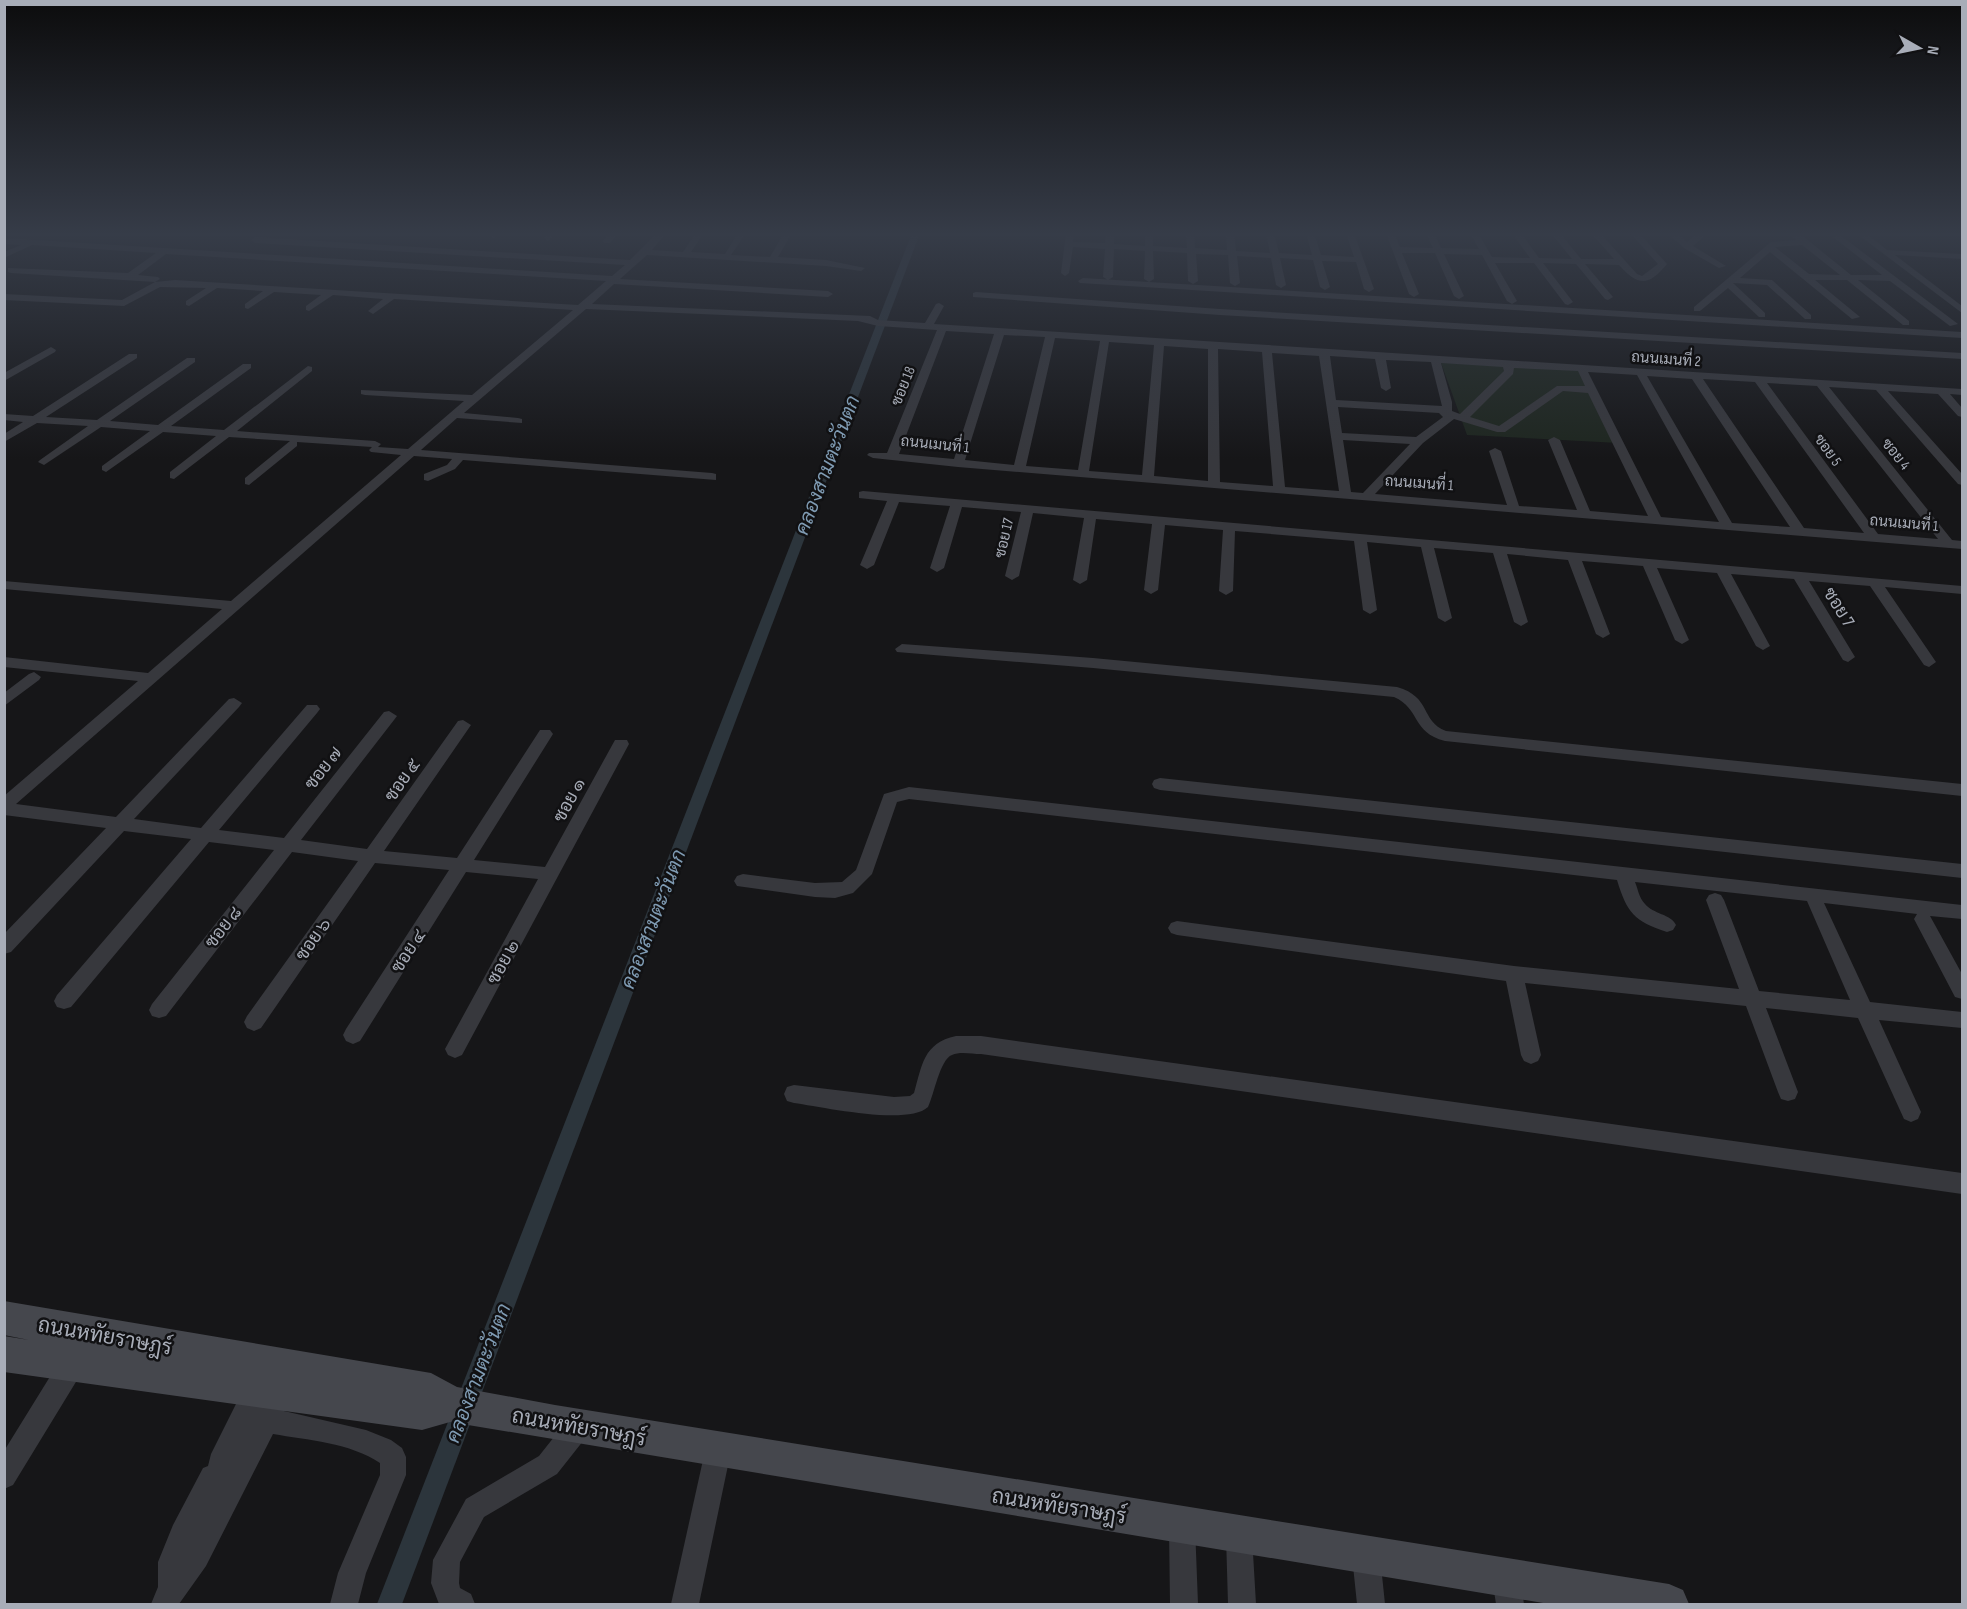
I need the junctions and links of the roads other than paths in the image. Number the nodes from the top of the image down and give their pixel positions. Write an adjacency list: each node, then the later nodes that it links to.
1 (376, 308): 13 (street)
2 (534, 308): 12 (street, ถนนเมนที่ 2)
3 (938, 308): 20 (street, ซอย 18)
4 (1179, 308): 14 (street)
5 (1285, 308): 14 (street)
6 (1555, 308): 23 (street)
7 (1755, 308): 15 (street)
8 (1798, 308): 16 (street)
9 (1844, 308): 17 (street)
10 (1887, 308): 18 (street)
11 (1932, 308): 19 (street)
12 (580, 309): 20 (street, ถนนเมนที่ 2); 50 (street)
13 (372, 311)
14 (1286, 315): 31 (street)
15 (1762, 315)
16 (1808, 317)
17 (1855, 317)
18 (1906, 323)
19 (1953, 324)
20 (934, 326): 21 (street, ถนนเมนที่ 2); 72 (street, ซอย 18)
21 (1000, 332): 22 (street, ถนนเมนที่ 2); 74 (street)
22 (1051, 335): 24 (street, ถนนเมนที่ 2); 76 (street)
23 (1962, 335)
24 (1105, 339): 25 (street, ถนนเมนที่ 2); 77 (street)
25 (1159, 342): 26 (street, ถนนเมนที่ 2); 81 (street)
26 (1213, 346): 28 (street, ถนนเมนที่ 2); 84 (street)
27 (51, 350): 41 (street)
28 (1267, 350): 29 (street, ถนนเมนที่ 2); 85 (street)
29 (1324, 352): 32 (street, ถนนเมนที่ 2); 51 (street)
30 (133, 356): 57 (street)
31 (1962, 356)
32 (1380, 357): 34 (street, ถนนเมนที่ 2); 45 (street)
33 (191, 360): 59 (street)
34 (1435, 360): 35 (street, ถนนเมนที่ 2); 52 (street)
35 (1508, 364): 37 (street, ถนนเมนที่ 2); 56 (street)
36 (247, 366): 60 (street)
37 (1581, 368): 39 (street, ถนนเมนที่ 2); 46 (street)
38 (308, 369): 61 (street)
39 (1640, 372): 40 (street, ถนนเมนที่ 2); 97 (street)
40 (1696, 376): 42 (street, ถนนเมนที่ 2); 99 (street)
41 (4, 378)
42 (1759, 380): 43 (street, ถนนเมนที่ 2); 101 (street, ซอย 5)
43 (1820, 383): 44 (street, ถนนเมนที่ 2); 102 (street, ซอย 4)
44 (1878, 386): 47 (street, ถนนเมนที่ 2); 83 (street)
45 (1386, 388)
46 (1592, 390): 56 (street); 95 (street)
47 (1940, 390): 49 (street, ถนนเมนที่ 2); 53 (street)
48 (365, 392): 50 (street)
49 (1962, 392)
50 (474, 398): 54 (street)
51 (1330, 403): 52 (street); 62 (street)
52 (1446, 412): 56 (street); 65 (street)
53 (1962, 414)
54 (455, 415): 58 (street); 68 (street)
55 (4, 417): 57 (street)
56 (1462, 418)
57 (35, 419): 59 (street); 63 (street)
58 (518, 421)
59 (98, 424): 60 (street); 73 (street)
60 (160, 429): 61 (street); 75 (street)
61 (224, 435): 66 (street); 67 (street); 78 (street)
62 (1336, 436): 65 (street); 86 (street)
63 (4, 439)
64 (1554, 440): 94 (street)
65 (1419, 441): 88 (street)
66 (292, 444): 67 (street); 82 (street)
67 (375, 447): 68 (street)
68 (415, 451): 70 (street); 119 (street)
69 (1495, 451): 91 (street)
70 (461, 455): 79 (street); 80 (street)
71 (873, 455): 72 (street, ถนนเมนที่ 1)
72 (892, 456): 74 (street, ถนนเมนที่ 1)
73 (44, 462)
74 (958, 464): 76 (street, ถนนเมนที่ 1)
75 (106, 468)
76 (1019, 469): 77 (street, ถนนเมนที่ 1)
77 (1083, 474): 81 (street, ถนนเมนที่ 1)
78 (174, 475)
79 (428, 477)
80 (712, 477)
81 (1148, 479): 84 (street, ถนนเมนที่ 1)
82 (249, 481)
83 (1962, 481)
84 (1214, 484): 85 (street, ถนนเมนที่ 1)
85 (1279, 489): 86 (street, ถนนเมนที่ 1)
86 (1345, 494): 88 (street, ถนนเมนที่ 1)
87 (863, 495): 89 (street)
88 (1367, 496): 91 (street, ถนนเมนที่ 1)
89 (894, 498): 90 (street); 108 (street)
90 (957, 503): 92 (street); 109 (street)
91 (1514, 508): 94 (street, ถนนเมนที่ 1)
92 (1028, 509): 93 (street); 111 (street, ซอย 17)
93 (1091, 514): 96 (street); 113 (street)
94 (1586, 514): 95 (street, ถนนเมนที่ 1)
95 (1656, 519): 97 (street, ถนนเมนที่ 1)
96 (1159, 520): 98 (street); 116 (street)
97 (1727, 525): 99 (street, ถนนเมนที่ 1)
98 (1229, 526): 100 (street); 117 (street)
99 (1799, 531): 101 (street, ถนนเมนที่ 1)
100 (1360, 537): 103 (street); 120 (street)
101 (1873, 537): 102 (street, ถนนเมนที่ 1)
102 (1948, 543): 104 (street, ถนนเมนที่ 1)
103 (1427, 544): 105 (street); 121 (street)
104 (1962, 545)
105 (1499, 551): 106 (street); 122 (street)
106 (1574, 558): 107 (street); 123 (street)
107 (1648, 563): 110 (street); 124 (street)
108 (867, 565)
109 (937, 567)
110 (1722, 570): 112 (street); 125 (street)
111 (1012, 576)
112 (1799, 576): 114 (street); 127 (street, ซอย 7)
113 (1080, 580)
114 (1875, 583): 118 (street); 129 (street)
115 (4, 585): 119 (street)
116 (1151, 590)
117 (1226, 591)
118 (1960, 593)
119 (236, 606): 131 (street)
120 (1370, 610)
121 (1445, 618)
122 (1521, 622)
123 (1603, 634)
124 (1682, 640)
125 (1763, 646)
126 (902, 648): 140 (street)
127 (1848, 657)
128 (4, 662): 131 (street)
129 (1929, 662)
130 (34, 677): 132 (street)
131 (153, 678): 141 (street)
132 (4, 701)
133 (234, 703): 142 (street)
134 (312, 709): 143 (street)
135 (389, 716): 144 (street, ซอย ๗)
136 (463, 725): 145 (street, ซอย ๕)
137 (545, 734): 146 (street, ซอย ๔)
138 (621, 744): 148 (street, ซอย ๑)
139 (1160, 784): 147 (street)
140 (1962, 790)
141 (4, 807): 142 (street)
142 (121, 824): 143 (street); 157 (street)
143 (206, 834): 144 (street); 161 (street)
144 (288, 845): 145 (street); 162 (street, ซอย ๘)
145 (372, 856): 146 (street); 165 (street, ซอย ๖)
146 (463, 866): 148 (street); 166 (street, ซอย ๔)
147 (1962, 871)
148 (551, 874): 167 (street, ซอย ๒)
149 (1624, 874): 150 (street); 153 (street); 155 (street)
150 (743, 881)
151 (1715, 900): 160 (street)
152 (1815, 903): 163 (street)
153 (1962, 912)
154 (1923, 919): 159 (street)
155 (1667, 925)
156 (1178, 928): 158 (street)
157 (4, 947)
158 (1514, 974): 160 (street); 168 (street)
159 (1962, 991)
160 (1751, 998): 163 (street); 169 (street)
161 (64, 1001)
162 (159, 1010)
163 (1866, 1010): 164 (street); 171 (street)
164 (1962, 1020)
165 (254, 1022)
166 (354, 1035)
167 (455, 1049)
168 (1530, 1055)
169 (1788, 1092)
170 (794, 1094): 172 (street)
171 (1911, 1112)
172 (1962, 1184)
173 (4, 1318): 176 (main road, ถนนหทัยราษฎร์)
174 (4, 1354): 175 (main road, ถนนหทัยราษฎร์)
175 (73, 1363): 177 (main road, ถนนหทัยราษฎร์); 180 (street)
176 (362, 1392): 177 (main road, ถนนหทัยราษฎร์); 178 (main road, ถนนหทัยราษฎร์)
177 (262, 1404): 185 (street); 187 (street)
178 (578, 1427): 179 (main road, ถนนหทัยราษฎร์); 186 (street)
179 (718, 1451): 181 (main road, ถนนหทัยราษฎร์); 188 (street)
180 (4, 1476)
181 (1182, 1526): 182 (main road, ถนนหทัยราษฎร์); 189 (street)
182 (1239, 1536): 183 (main road, ถนนหทัยราษฎร์); 190 (street)
183 (1366, 1556): 184 (main road, ถนนหทัยราษฎร์); 191 (street)
184 (1508, 1591): 192 (main road, ถนนหทัยราษฎร์)
185 (168, 1596)
186 (451, 1602)
187 (344, 1605)
188 (686, 1605)
189 (1184, 1605)
190 (1242, 1605)
191 (1371, 1605)
192 (1669, 1605)

